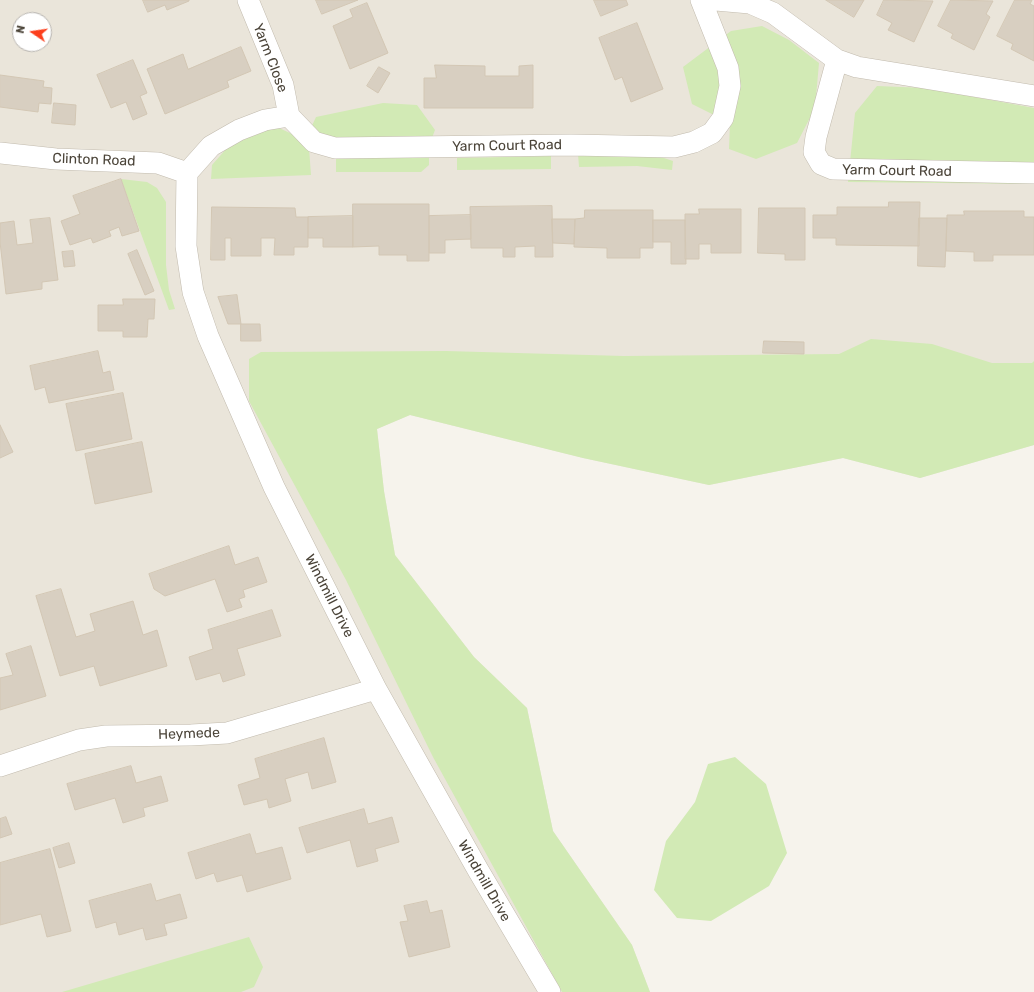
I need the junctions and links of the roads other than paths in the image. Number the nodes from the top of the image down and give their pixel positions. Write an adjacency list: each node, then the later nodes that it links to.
1 (248, 0): 6 (street, Yarm Close)
2 (701, 0): 6 (street, Yarm Court Road)
3 (716, 0): 4 (street)
4 (837, 60): 5 (street); 9 (street, Yarm Court Road)
5 (1034, 96)
6 (289, 116): 8 (street)
7 (0, 153): 8 (street, Clinton Road)
8 (187, 173): 10 (street, Windmill Drive)
9 (1034, 173)
10 (376, 689): 11 (street, Heymede); 12 (street, Windmill Drive)
11 (0, 766)
12 (550, 992)

